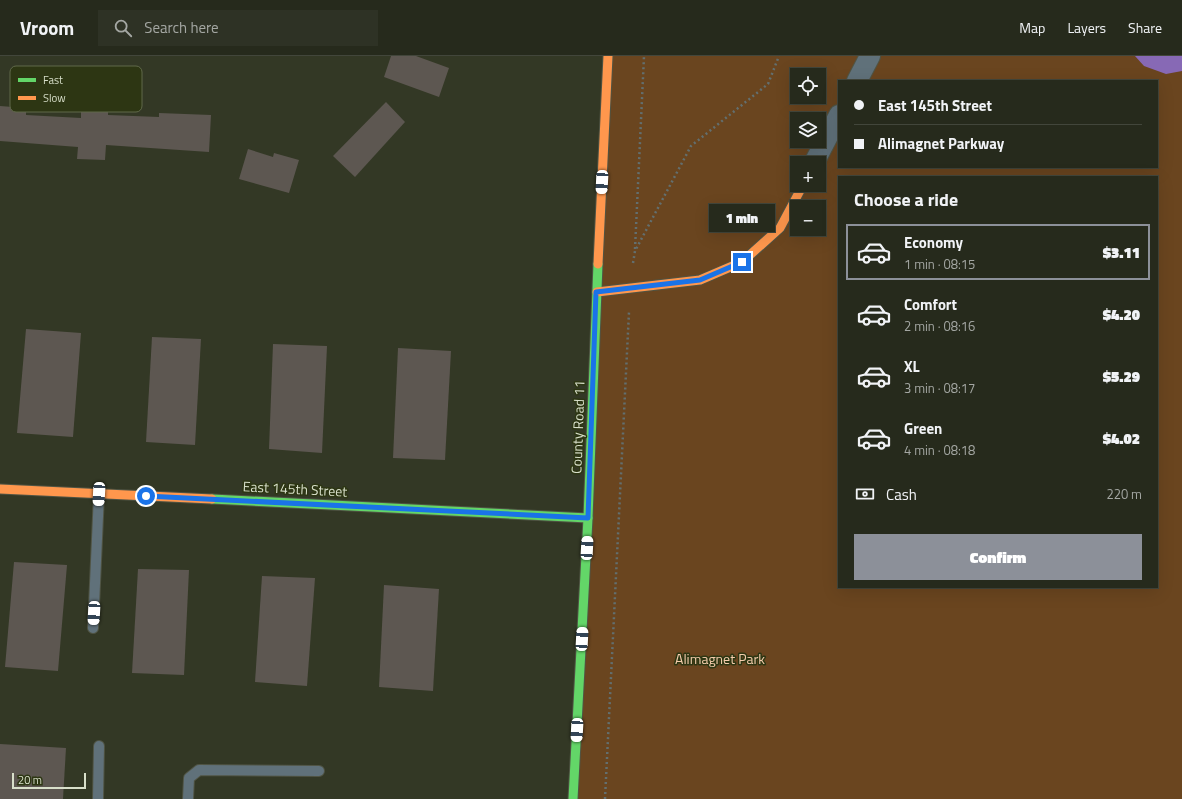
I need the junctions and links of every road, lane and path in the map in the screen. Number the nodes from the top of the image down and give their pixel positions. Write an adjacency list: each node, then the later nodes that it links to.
1 (608, 56): 11 (street, County Road 11)
2 (644, 56): 9 (path)
3 (779, 56): 9 (path)
4 (870, 56): 5 (street)
5 (858, 80)
6 (838, 117): 7 (street)
7 (818, 156)
8 (799, 192): 10 (street)
9 (635, 251): 10 (path)
10 (631, 288): 11 (street); 21 (path)
11 (596, 292): 14 (street, County Road 11)
12 (0, 489): 13 (street, East 145th Street)
13 (99, 494): 14 (street, East 145th Street); 15 (lane)
14 (588, 518): 20 (street, County Road 11)
15 (93, 628)
16 (99, 746): 18 (lane)
17 (319, 771): 19 (lane)
18 (98, 799)
19 (188, 799)
20 (573, 799)
21 (605, 799)

